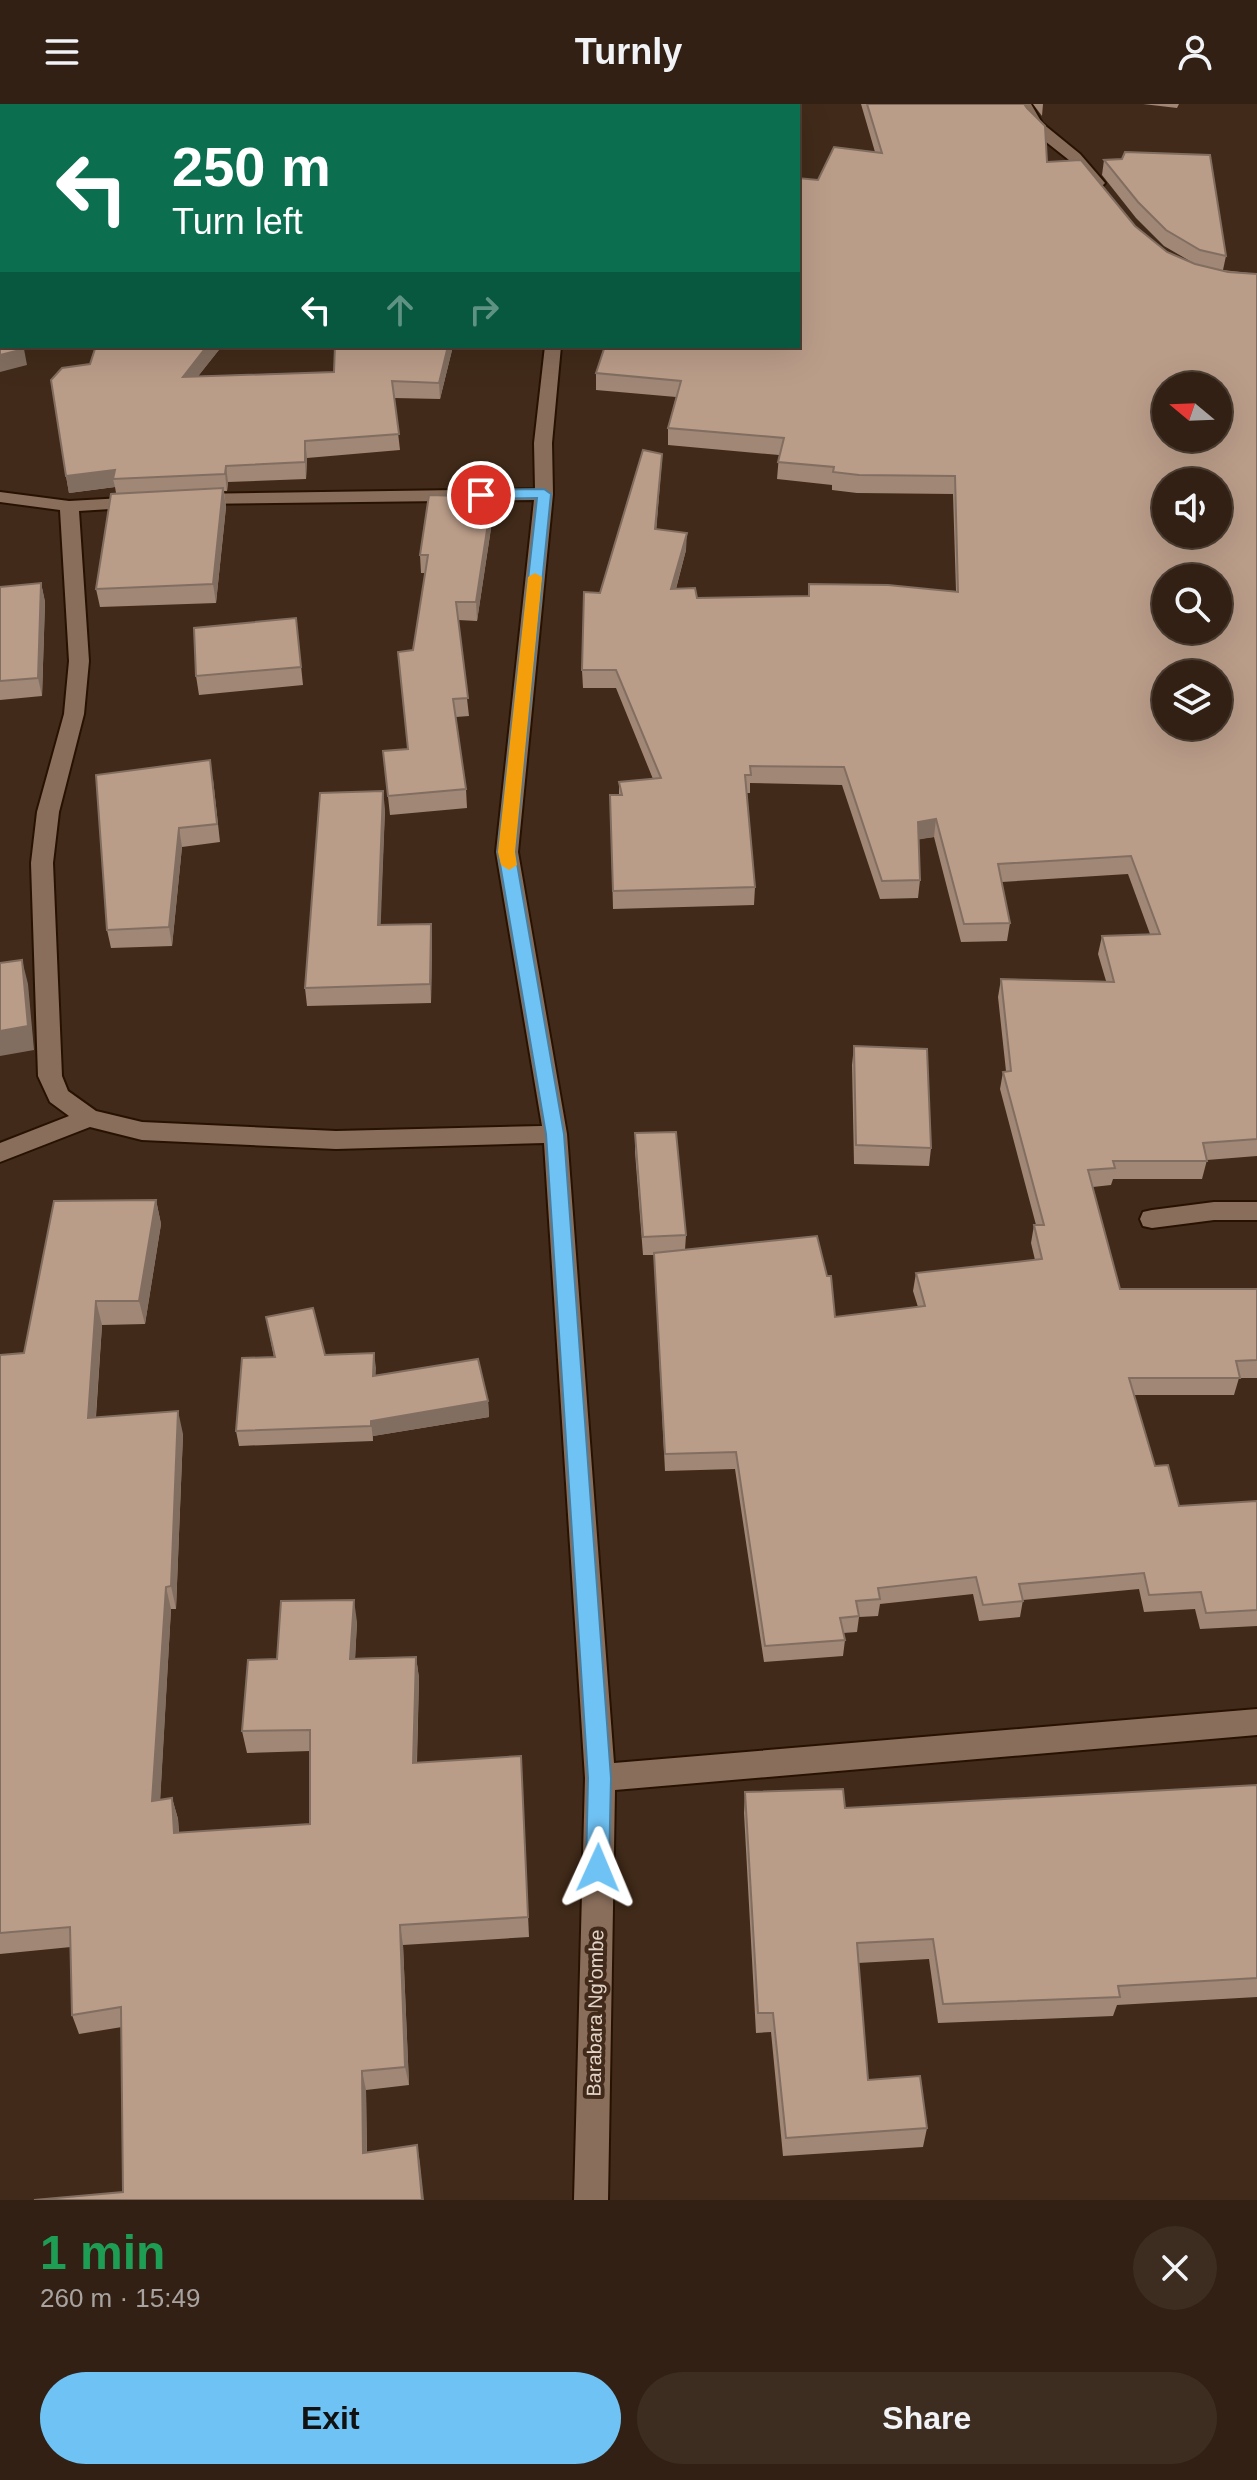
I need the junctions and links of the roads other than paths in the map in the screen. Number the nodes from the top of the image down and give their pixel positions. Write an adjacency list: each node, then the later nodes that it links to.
1 (1024, 104): 2 (street)
2 (1111, 199)
3 (553, 348): 4 (street, Barabara Ng'ombe)
4 (544, 494): 6 (street); 8 (street, Barabara Ng'ombe)
5 (0, 497): 6 (street)
6 (69, 506): 7 (street)
7 (89, 1118): 8 (street); 9 (street)
8 (555, 1134): 13 (street, Barabara Ng'ombe)
9 (0, 1153)
10 (1257, 1211): 11 (street)
11 (1152, 1219)
12 (1257, 1722): 13 (street)
13 (600, 1778): 14 (street, Barabara Ng'ombe)
14 (591, 2200)

